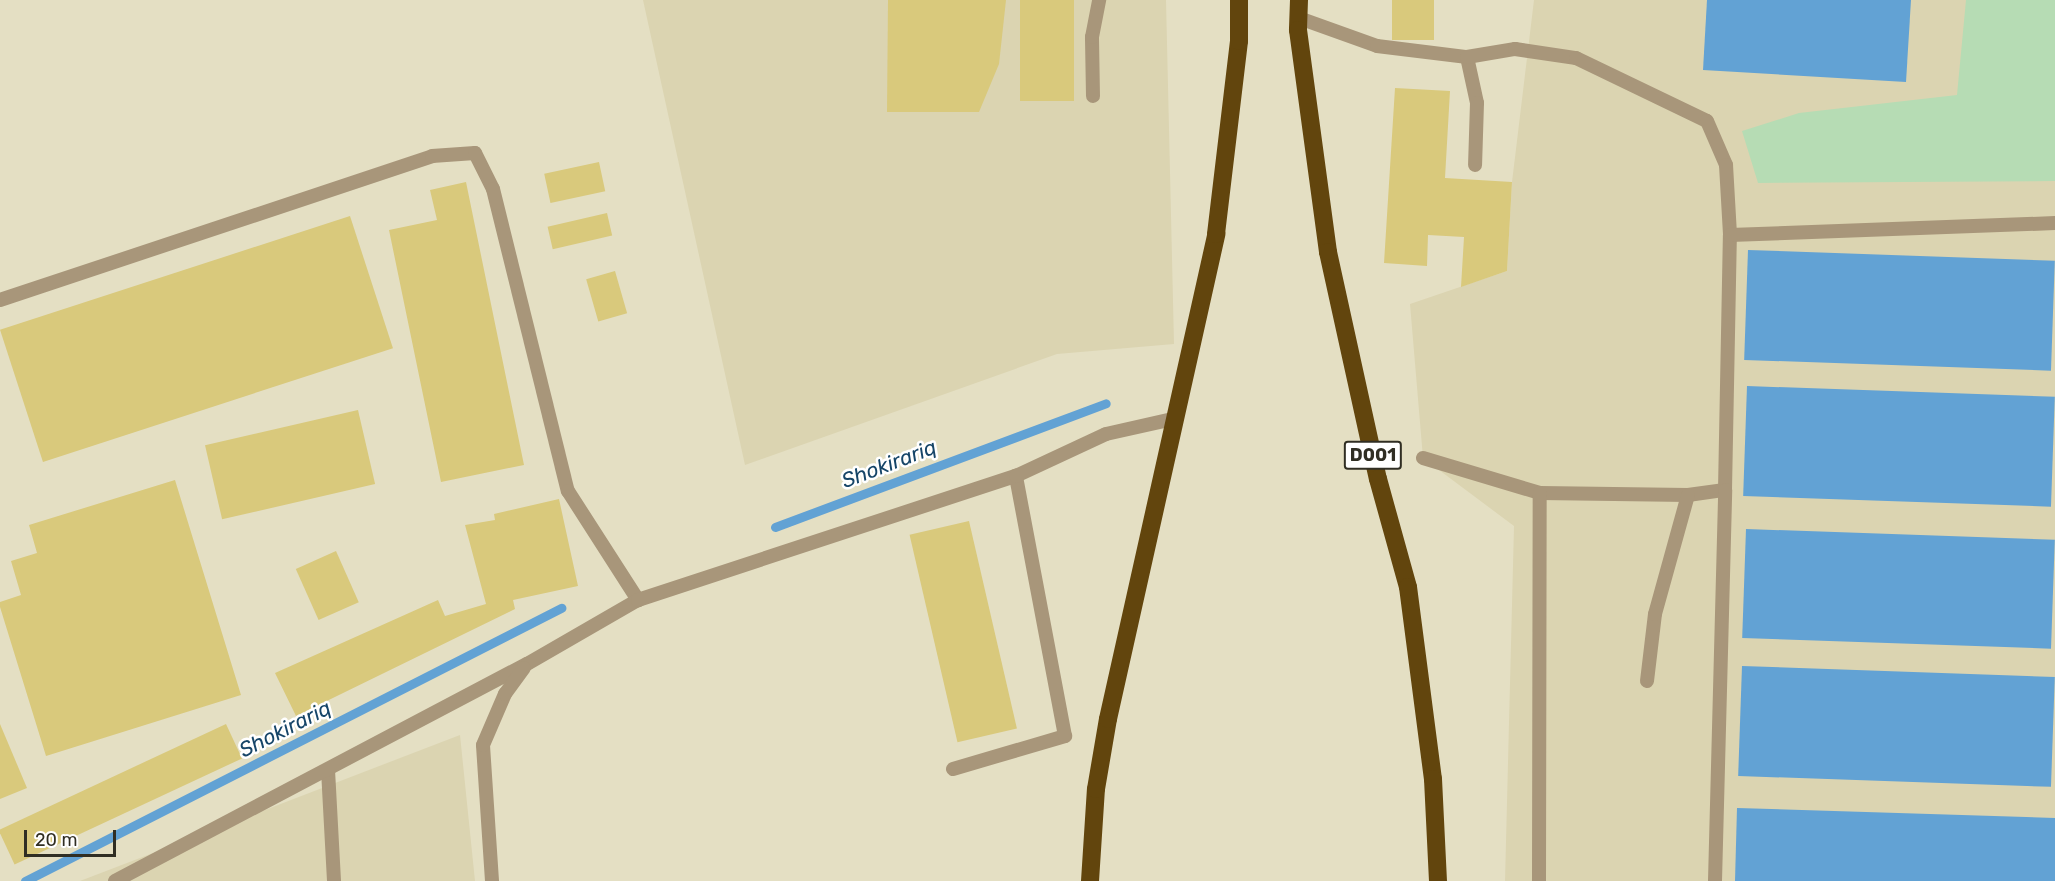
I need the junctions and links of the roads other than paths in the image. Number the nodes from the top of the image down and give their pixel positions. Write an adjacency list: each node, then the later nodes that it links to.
1 (1099, 0): 5 (lane)
2 (1239, 0): 10 (highway)
3 (1298, 16): 4 (lane); 25 (highway, D001)
4 (1467, 57): 6 (lane); 8 (lane)
5 (1093, 96)
6 (1475, 165)
7 (2055, 224): 8 (lane)
8 (1730, 235): 13 (lane)
9 (0, 300): 16 (lane)
10 (1173, 419): 12 (lane); 24 (highway)
11 (1423, 458): 14 (lane)
12 (1016, 476): 16 (lane); 19 (lane)
13 (1725, 490): 15 (lane); 27 (lane)
14 (1540, 493): 15 (lane); 26 (lane)
15 (1688, 495): 18 (lane)
16 (638, 600): 17 (lane)
17 (527, 664): 20 (lane); 23 (lane)
18 (1647, 681)
19 (953, 769)
20 (328, 770): 21 (lane); 22 (lane)
21 (115, 881)
22 (334, 881)
23 (492, 881)
24 (1090, 881)
25 (1438, 881)
26 (1539, 881)
27 (1715, 881)

